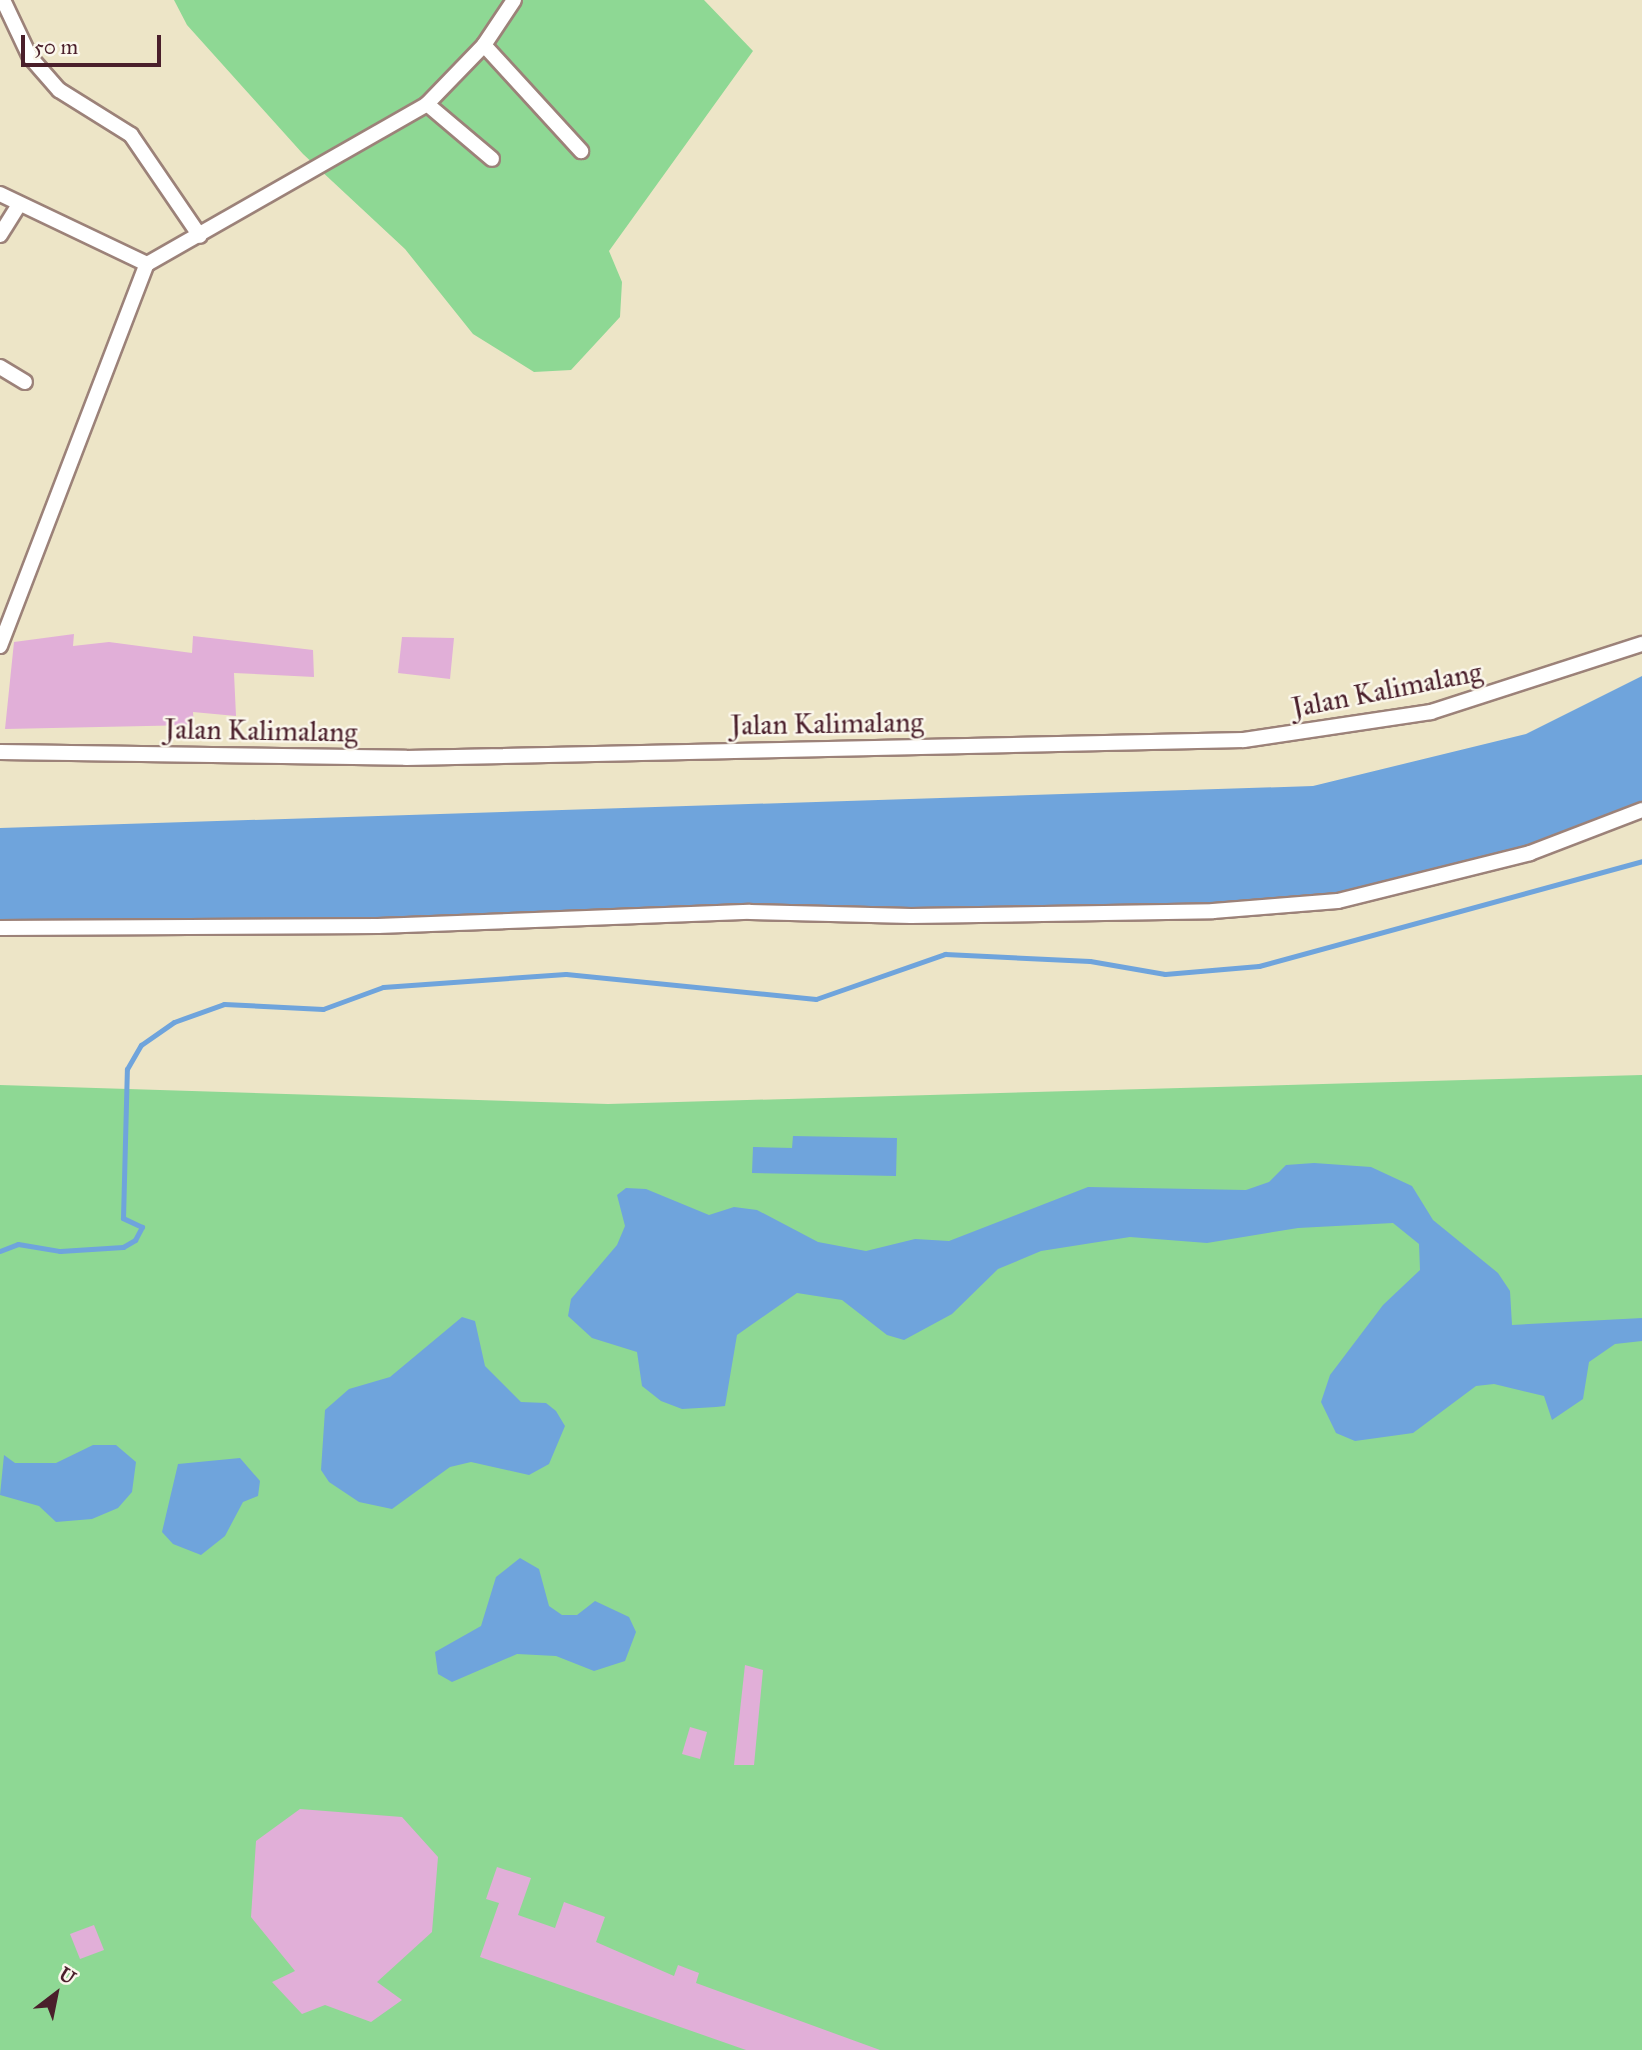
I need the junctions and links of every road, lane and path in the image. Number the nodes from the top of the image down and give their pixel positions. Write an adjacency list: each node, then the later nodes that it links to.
1 (3, 0): 10 (street)
2 (513, 0): 3 (street)
3 (484, 45): 4 (street); 5 (street)
4 (427, 104): 6 (street); 10 (street)
5 (581, 151)
6 (492, 159)
7 (0, 194): 8 (street)
8 (19, 205): 9 (street); 11 (street)
9 (0, 235)
10 (200, 236): 11 (street)
11 (147, 264): 15 (street)
12 (0, 367): 13 (street)
13 (25, 382)
14 (1642, 644): 16 (street, Jalan Kalimalang)
15 (0, 646)
16 (0, 752)
17 (1642, 810): 18 (street)
18 (0, 928)

